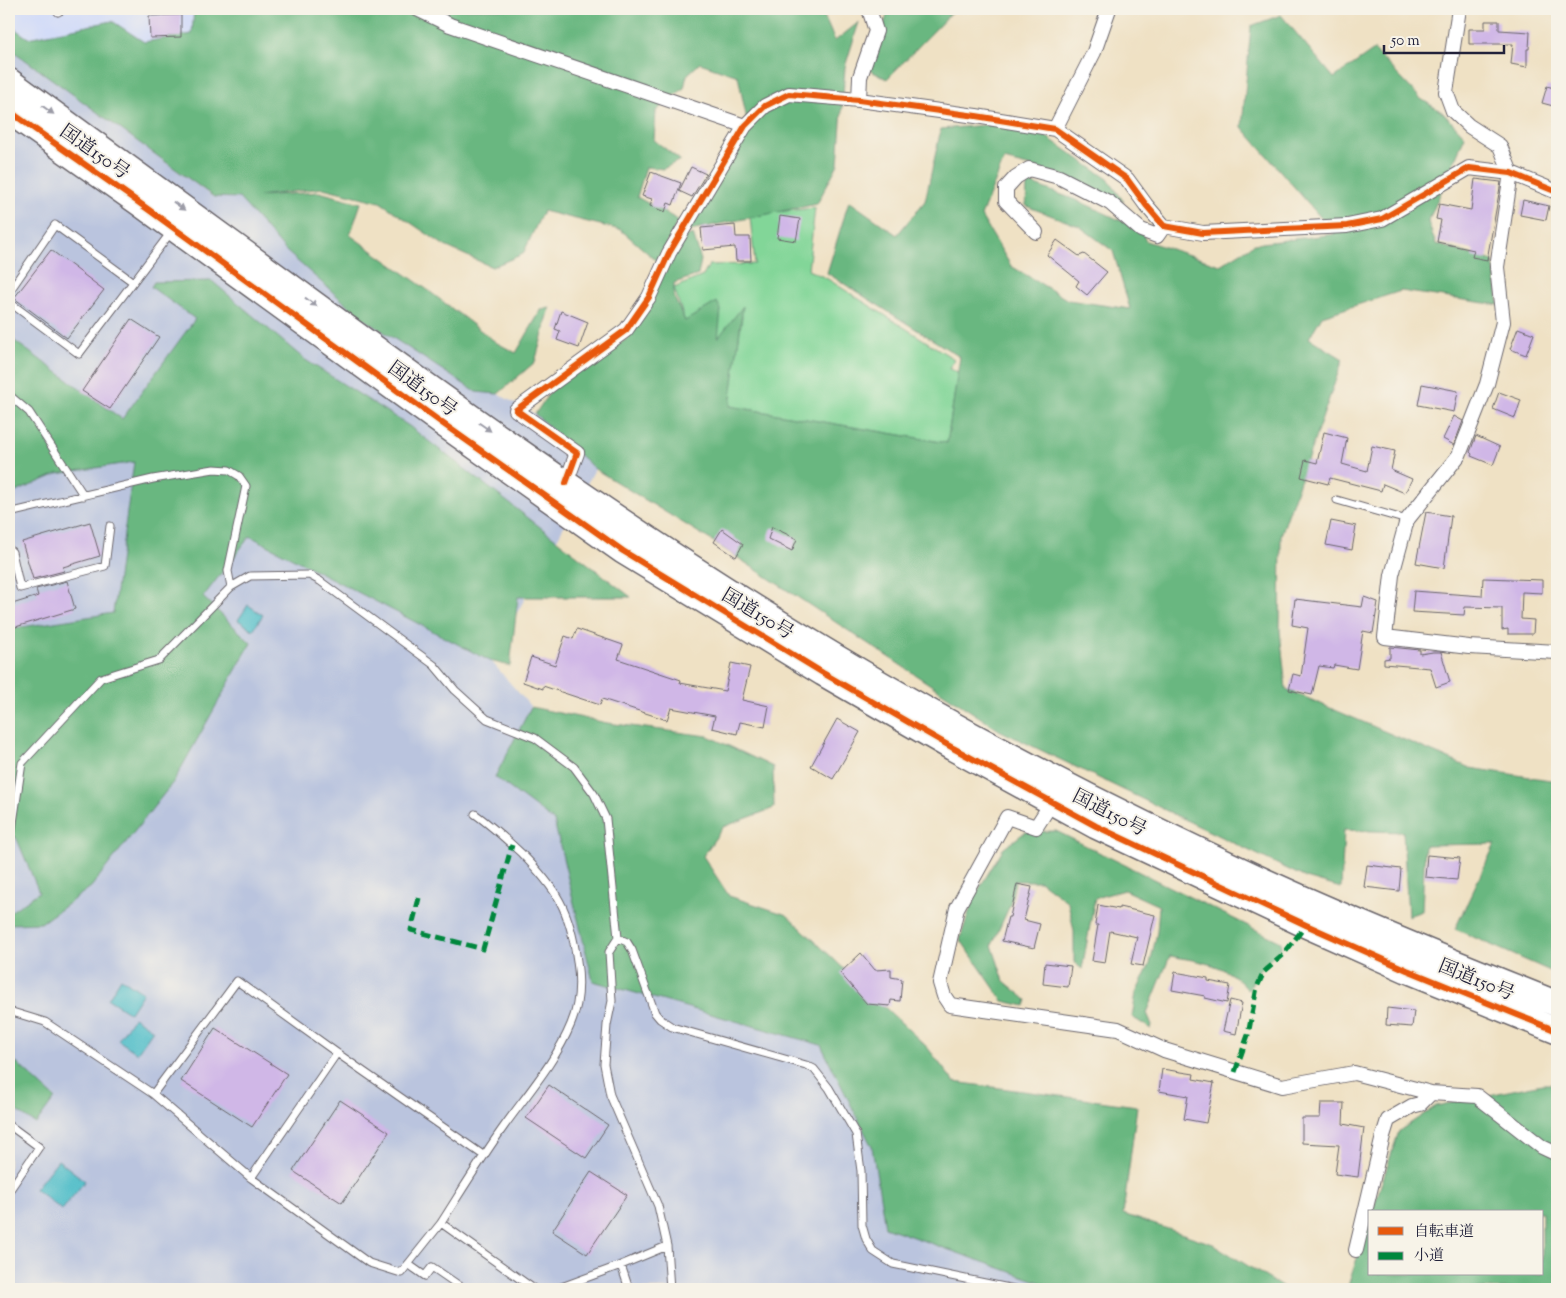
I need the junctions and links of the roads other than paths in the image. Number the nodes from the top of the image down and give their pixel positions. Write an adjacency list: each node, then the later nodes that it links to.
1 (56, 9): 2 (lane)
2 (64, 9)
3 (417, 9): 10 (street)
4 (869, 9): 8 (street)
5 (1109, 9): 11 (street)
6 (1459, 9): 12 (street)
7 (9, 81): 21 (highway, 国道150号, one-way to 21)
8 (860, 100): 10 (street); 11 (street)
9 (9, 111): 15 (highway, 国道150号)
10 (745, 126): 21 (street)
11 (1055, 129): 14 (street)
12 (1511, 173): 13 (street); 14 (street); 25 (street)
13 (1557, 192)
14 (1164, 226): 16 (street)
15 (174, 228): 17 (lane); 30 (highway, 国道150号)
16 (1036, 232)
17 (132, 282): 18 (lane); 19 (lane)
18 (9, 292)
19 (9, 302)
20 (9, 395): 22 (lane)
21 (566, 483): 34 (highway, 国道150号)
22 (84, 496): 24 (lane); 28 (lane)
23 (1337, 500): 25 (lane)
24 (9, 513)
25 (1407, 520): 29 (street)
26 (110, 526): 27 (lane)
27 (9, 549)
28 (231, 587): 32 (lane); 33 (lane)
29 (1557, 652)
30 (1052, 802): 36 (highway, 国道150号); 38 (street)
31 (475, 814): 42 (lane)
32 (10, 843)
33 (618, 938): 46 (lane); 55 (lane)
34 (1557, 1004)
35 (9, 1010): 39 (lane)
36 (1557, 1031)
37 (337, 1053): 39 (lane); 42 (lane); 43 (lane)
38 (1432, 1093): 41 (street); 47 (street)
39 (153, 1094): 43 (lane)
40 (9, 1125): 44 (lane)
41 (1557, 1154)
42 (483, 1155): 45 (lane)
43 (250, 1178): 48 (lane)
44 (9, 1191)
45 (441, 1223): 48 (lane); 51 (lane)
46 (667, 1246): 49 (lane); 54 (lane)
47 (1356, 1250)
48 (408, 1264): 50 (lane)
49 (621, 1265): 52 (lane); 53 (lane)
50 (464, 1289)
51 (534, 1289)
52 (556, 1289)
53 (629, 1289)
54 (670, 1289)
55 (1014, 1289)

